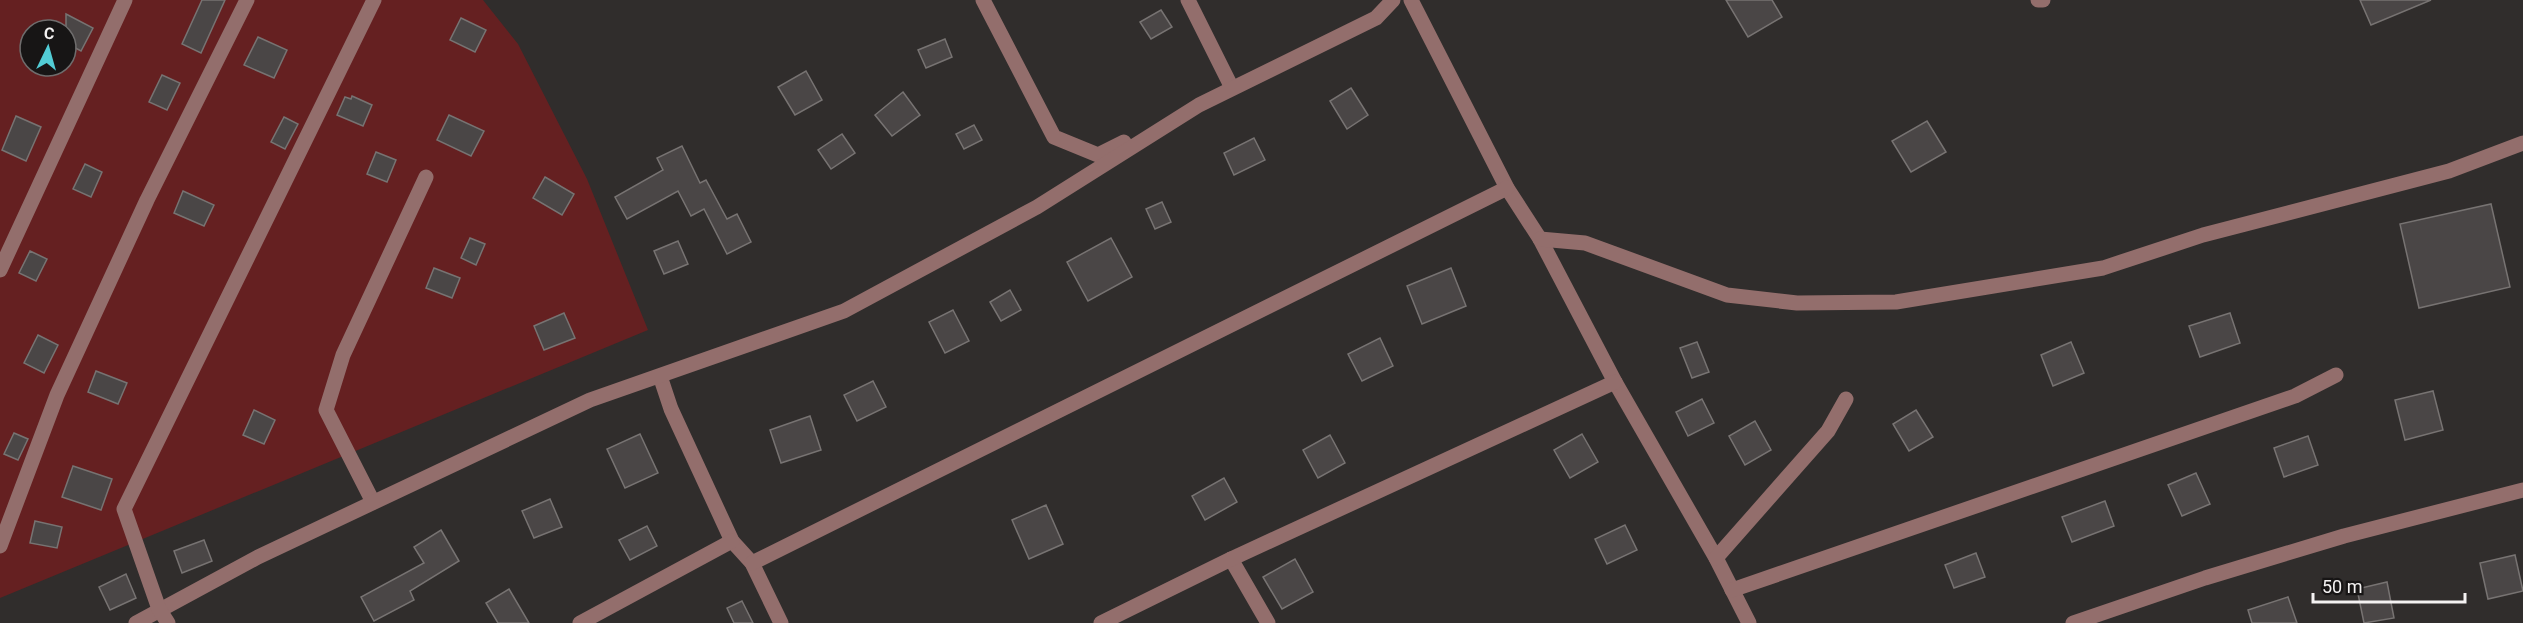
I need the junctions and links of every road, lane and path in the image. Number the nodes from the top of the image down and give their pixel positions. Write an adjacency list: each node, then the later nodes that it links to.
1 (125, 0): 16 (street)
2 (247, 0): 24 (street)
3 (374, 0): 29 (street)
4 (983, 0): 11 (street)
5 (1188, 0): 10 (street)
6 (1393, 0): 10 (street)
7 (1411, 0): 14 (street)
8 (2038, 0): 9 (street)
9 (2043, 0)
10 (1232, 88): 11 (street)
11 (1199, 105): 18 (street)
12 (2523, 143): 15 (street)
13 (426, 177): 22 (street)
14 (1507, 188): 15 (street); 27 (street)
15 (1540, 239): 19 (street)
16 (0, 270)
17 (2336, 375): 28 (street)
18 (660, 376): 22 (street); 23 (street)
19 (1615, 382): 25 (street); 26 (street)
20 (1846, 399): 25 (street)
21 (2523, 490): 37 (street)
22 (373, 502): 29 (street)
23 (732, 541): 27 (street); 32 (street)
24 (0, 546)
25 (1716, 558): 28 (street)
26 (1231, 559): 34 (street); 35 (street)
27 (752, 563): 33 (street)
28 (1732, 590): 36 (street)
29 (159, 609): 30 (street); 31 (street)
30 (136, 623)
31 (168, 623)
32 (580, 623)
33 (781, 623)
34 (1101, 623)
35 (1268, 623)
36 (1749, 623)
37 (2073, 623)

